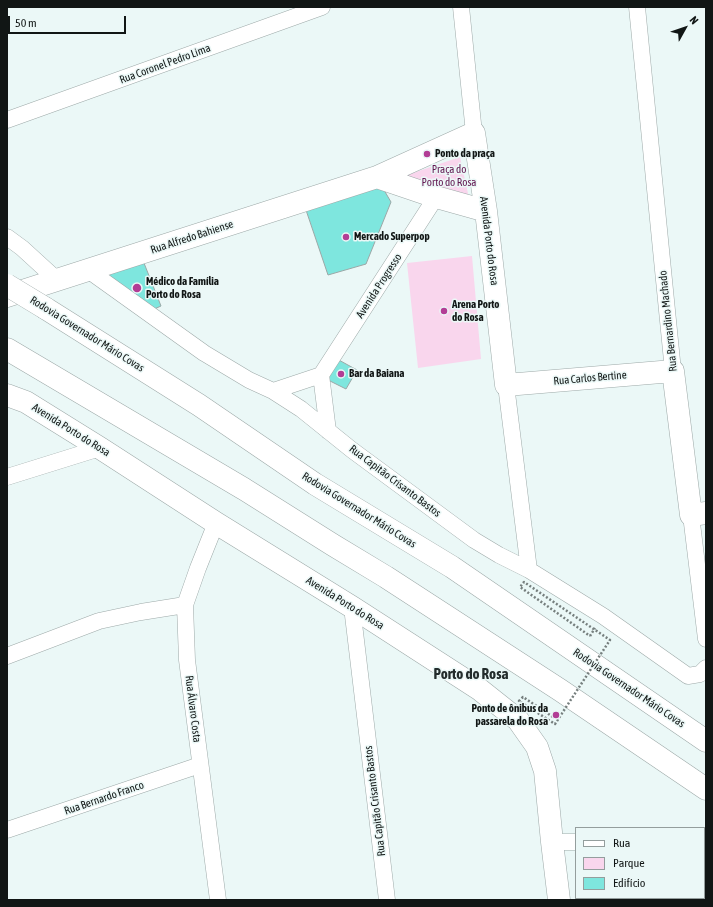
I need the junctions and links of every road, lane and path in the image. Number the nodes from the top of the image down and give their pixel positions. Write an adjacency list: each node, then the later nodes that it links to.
1 (322, 7): 4 (street, Rua Coronel Pedro Lima)
2 (461, 7): 5 (street, Avenida Porto do Rosa)
3 (637, 7): 15 (street, Rua Bernardino Machado)
4 (7, 120)
5 (474, 133): 6 (main road, Rua Alfredo Bahiense); 8 (main road, Avenida Porto do Rosa)
6 (377, 177): 7 (main road); 10 (main road, Rua Alfredo Bahiense)
7 (436, 197): 8 (main road); 16 (street, Avenida Progresso)
8 (486, 211): 17 (main road, Avenida Porto do Rosa)
9 (7, 237): 11 (street)
10 (88, 270): 11 (main road, Rua Alfredo Bahiense); 18 (street, Rua Capitão Crisanto Bastos)
11 (57, 280): 13 (main road, Rua Alfredo Bahiense)
12 (7, 285): 34 (main road, Rodovia Governador Mário Covas, bridge)
13 (7, 296)
14 (7, 349): 26 (main road)
15 (673, 371): 17 (main road, Rua Carlos Bertine); 23 (main road, Rua Bernardino Machado)
16 (321, 375): 18 (street); 20 (street)
17 (506, 385): 25 (street, Avenida Porto do Rosa)
18 (273, 391): 20 (street, Rua Capitão Crisanto Bastos)
19 (7, 395): 21 (main road, Avenida Porto do Rosa)
20 (328, 431): 25 (street, Rua Capitão Crisanto Bastos)
21 (100, 448): 22 (street); 24 (main road, Avenida Porto do Rosa)
22 (7, 477)
23 (699, 514): 30 (street, Rua Bernardino Machado)
24 (216, 523): 27 (street, Rua Álvaro Costa); 28 (main road, Avenida Porto do Rosa)
25 (529, 570): 32 (street, Rua Capitão Crisanto Bastos)
26 (386, 577): 33 (main road); 38 (main road)
27 (185, 605): 31 (street); 37 (street, Rua Álvaro Costa)
28 (352, 607): 41 (main road, Avenida Porto do Rosa); 44 (street, Rua Capitão Crisanto Bastos)
29 (590, 636): 33 (path, bridge)
30 (706, 636)
31 (7, 656)
32 (704, 675)
33 (559, 713): 33 (path, bridge); 39 (main road)
34 (673, 719): 35 (main road); 36 (main road, Rodovia Governador Mário Covas)
35 (706, 732)
36 (706, 741)
37 (200, 765): 40 (street, Rua Bernardo Franco); 43 (street, Rua Álvaro Costa)
38 (706, 789)
39 (706, 804)
40 (7, 830)
41 (552, 842): 42 (street); 45 (main road, Avenida Porto do Rosa)
42 (575, 842)
43 (218, 900)
44 (387, 900)
45 (559, 900)

